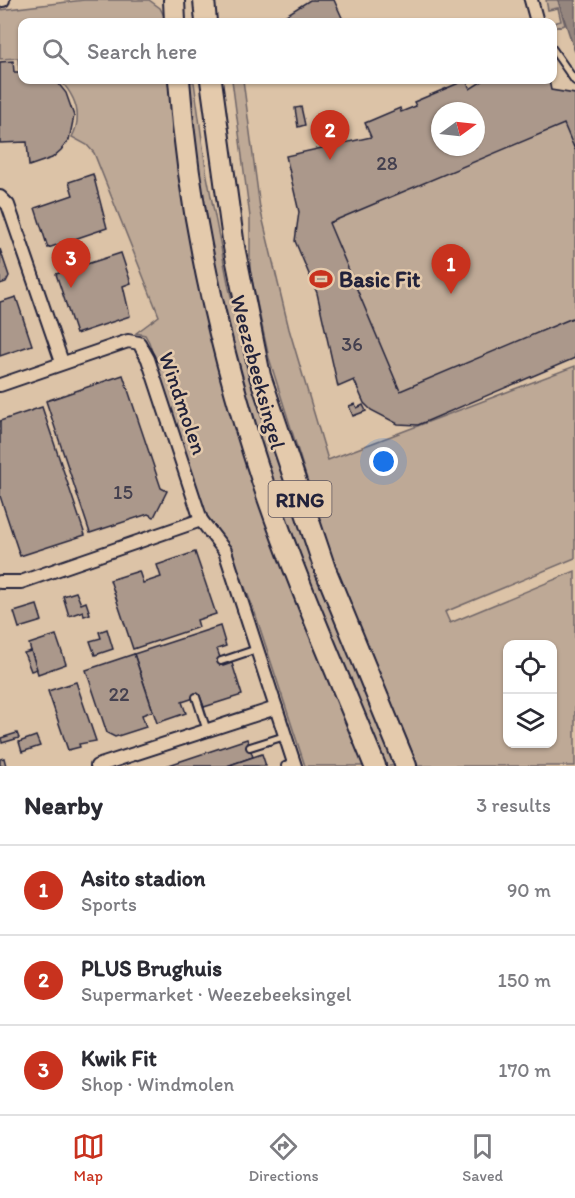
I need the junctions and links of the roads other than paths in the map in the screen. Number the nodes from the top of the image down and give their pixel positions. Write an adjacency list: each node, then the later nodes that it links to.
1 (174, 0): 4 (main road)
2 (204, 0): 5 (main road)
3 (531, 0): 6 (street)
4 (175, 18)
5 (206, 18)
6 (536, 18)
7 (557, 55): 8 (lane)
8 (575, 81)
9 (180, 84): 25 (main road, Weezebeeksingel / RING)
10 (212, 84): 26 (main road, Weezebeeksingel / RING)
11 (0, 197): 12 (street)
12 (62, 362): 13 (street, Windmolen); 14 (street, Windmolen)
13 (0, 385)
14 (201, 520): 15 (street); 16 (street, Windmolen)
15 (0, 582)
16 (256, 649): 17 (lane); 19 (street, Windmolen)
17 (221, 660)
18 (196, 697): 20 (lane)
19 (276, 708): 20 (street); 21 (street, Windmolen)
20 (207, 730): 24 (street)
21 (285, 736): 22 (lane); 23 (street, Windmolen)
22 (250, 747)
23 (291, 765)
24 (97, 766)
25 (375, 766)
26 (406, 766)

